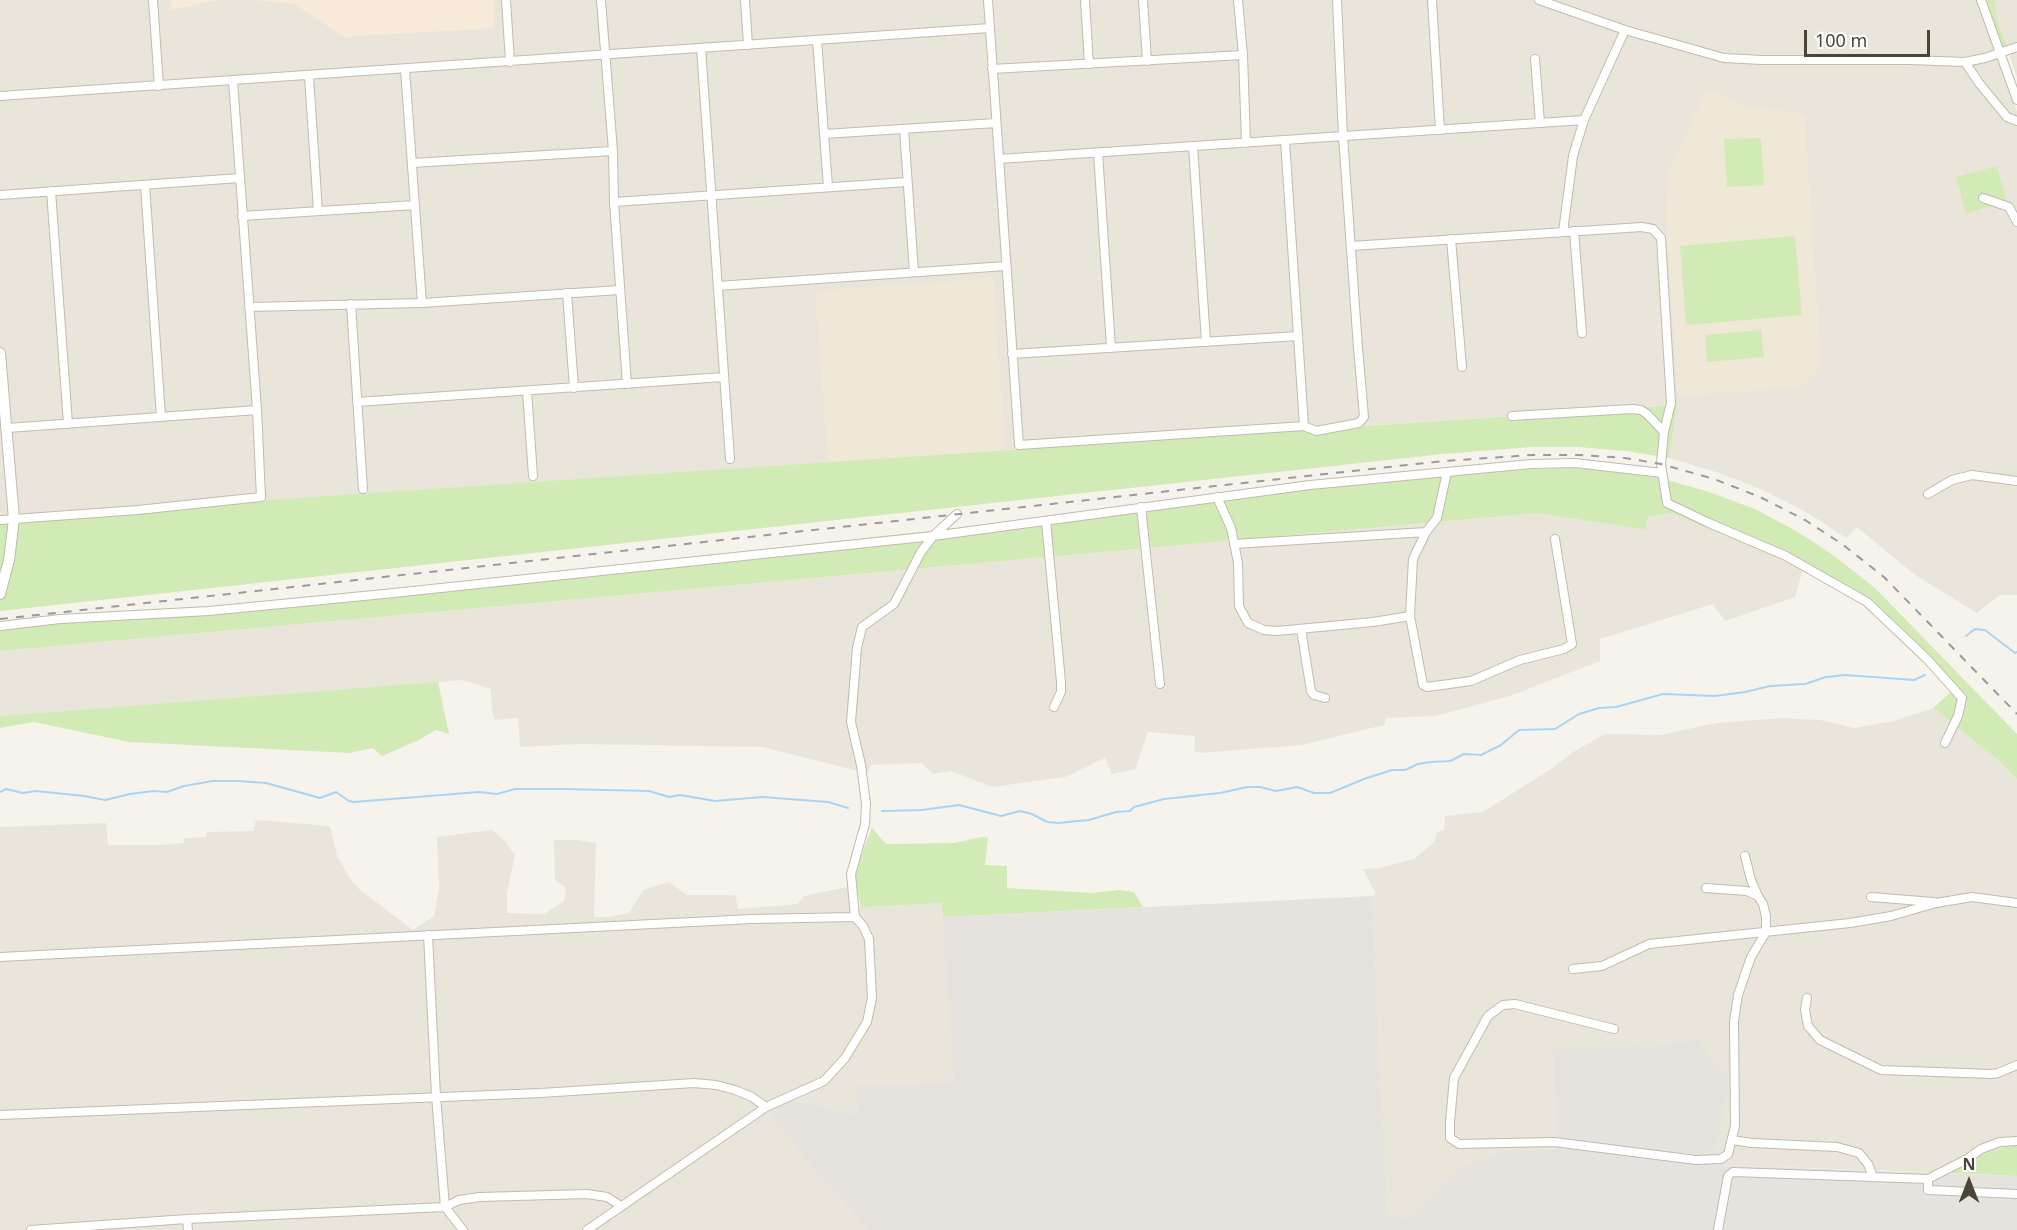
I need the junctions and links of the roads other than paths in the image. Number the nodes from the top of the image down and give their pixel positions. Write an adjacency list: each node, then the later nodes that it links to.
1 (153, 0): 31 (street)
2 (506, 0): 24 (street)
3 (601, 0): 20 (street)
4 (745, 0): 16 (street)
5 (988, 0): 13 (street)
6 (1085, 0): 26 (street)
7 (1143, 0): 23 (street)
8 (1238, 0): 21 (street)
9 (1337, 0): 41 (street)
10 (1432, 0): 39 (street)
11 (1539, 0): 14 (street)
12 (1981, 0): 19 (street)
13 (990, 28): 15 (street); 28 (street)
14 (1624, 30): 25 (street); 34 (street)
15 (817, 40): 16 (street); 40 (street)
16 (748, 45): 18 (street)
17 (2017, 47): 19 (street)
18 (701, 48): 20 (street); 55 (street)
19 (2001, 53): 25 (street); 33 (street)
20 (606, 55): 24 (street); 45 (street)
21 (1243, 55): 23 (street); 43 (street)
22 (1535, 59): 37 (street)
23 (1147, 61): 26 (street)
24 (510, 62): 27 (street)
25 (1965, 62): 35 (street)
26 (1089, 64): 28 (street)
27 (405, 69): 29 (street); 48 (street)
28 (993, 69): 36 (street)
29 (309, 76): 30 (street); 59 (street)
30 (233, 81): 31 (street); 49 (street)
31 (159, 86): 32 (street)
32 (0, 96)
33 (2017, 100)
34 (1584, 120): 37 (street); 63 (street)
35 (2017, 121)
36 (996, 123): 38 (street); 47 (street)
37 (1540, 123): 39 (street)
38 (904, 129): 40 (street); 50 (street)
39 (1440, 130): 41 (street)
40 (824, 134): 52 (street)
41 (1343, 136): 42 (street); 65 (street)
42 (1285, 140): 43 (street); 75 (street)
43 (1246, 143): 44 (street)
44 (1193, 146): 46 (street); 76 (street)
45 (613, 151): 48 (street); 57 (street)
46 (1098, 153): 47 (street); 77 (street)
47 (999, 159): 66 (street)
48 (412, 163): 58 (street)
49 (240, 178): 51 (street); 60 (street)
50 (907, 182): 52 (street); 67 (street)
51 (145, 185): 53 (street); 88 (street)
52 (828, 187): 55 (street)
53 (51, 191): 54 (street); 89 (street)
54 (0, 195)
55 (711, 195): 57 (street); 68 (street)
56 (1983, 198): 61 (street)
57 (614, 202): 69 (street)
58 (415, 205): 59 (street); 71 (street)
59 (318, 211): 60 (street)
60 (242, 216): 73 (street)
61 (2017, 222)
62 (1574, 231): 63 (street); 74 (street); 92 (street)
63 (1563, 232): 64 (street)
64 (1451, 239): 65 (street); 80 (street)
65 (1351, 246): 90 (street)
66 (1006, 266): 67 (street); 79 (street)
67 (914, 272): 68 (street)
68 (718, 286): 81 (street)
69 (620, 290): 70 (street); 82 (street)
70 (567, 293): 71 (street); 83 (street)
71 (422, 303): 72 (street)
72 (351, 304): 73 (street); 85 (street)
73 (249, 307): 86 (street)
74 (1582, 333)
75 (1298, 336): 76 (street); 90 (street)
76 (1206, 342): 77 (street)
77 (1111, 348): 79 (street)
78 (0, 353): 91 (street)
79 (1012, 354): 90 (street)
80 (1461, 367)
81 (724, 377): 82 (street); 93 (street)
82 (627, 384): 83 (street)
83 (574, 387): 84 (street)
84 (527, 391): 85 (street); 96 (street)
85 (357, 402): 98 (street)
86 (257, 410): 88 (street); 103 (street)
87 (1512, 416): 92 (street)
88 (162, 417): 89 (street)
89 (68, 424): 91 (street)
90 (1304, 426)
91 (6, 428): 103 (street)
92 (1664, 432): 95 (street)
93 (730, 459)
94 (1447, 472): 95 (street); 100 (street); 106 (street)
95 (1662, 473): 117 (street)
96 (533, 476)
97 (2017, 482): 99 (street)
98 (363, 489)
99 (1928, 494)
100 (1217, 497): 101 (street); 109 (street)
101 (1140, 507): 105 (street); 114 (street)
102 (957, 514): 107 (street)
103 (14, 519): 104 (street); 110 (street)
104 (0, 520)
105 (1046, 521): 107 (street); 116 (street)
106 (1426, 532): 109 (street); 111 (street)
107 (933, 536): 112 (street); 124 (street)
108 (1555, 539): 111 (street)
109 (1234, 544): 113 (street)
110 (0, 594)
111 (1410, 616): 113 (street)
112 (0, 626)
113 (1301, 629): 115 (street)
114 (1160, 684)
115 (1325, 698)
116 (1054, 707)
117 (1945, 743)
118 (1745, 856): 120 (street)
119 (1706, 888): 120 (street)
120 (1758, 896): 125 (street)
121 (1871, 897): 122 (street)
122 (1936, 903): 123 (street); 125 (street)
123 (2017, 903)
124 (855, 917): 126 (street); 133 (street)
125 (1766, 932): 128 (street); 135 (street)
126 (429, 935): 127 (street); 132 (street)
127 (0, 957)
128 (1573, 969)
129 (1807, 998): 131 (street)
130 (1614, 1029): 135 (street)
131 (2017, 1065)
132 (436, 1096): 133 (street); 134 (street); 140 (street)
133 (766, 1107): 141 (street)
134 (0, 1115)
135 (1732, 1140): 137 (street)
136 (2017, 1141): 138 (street)
137 (1873, 1177): 138 (street); 147 (street)
138 (1928, 1179): 139 (street)
139 (2017, 1194)
140 (445, 1206): 141 (street); 142 (street); 145 (street)
141 (621, 1206): 146 (street)
142 (187, 1219): 143 (street); 144 (street)
143 (31, 1230)
144 (188, 1230)
145 (463, 1230)
146 (587, 1230)
147 (1718, 1230)

